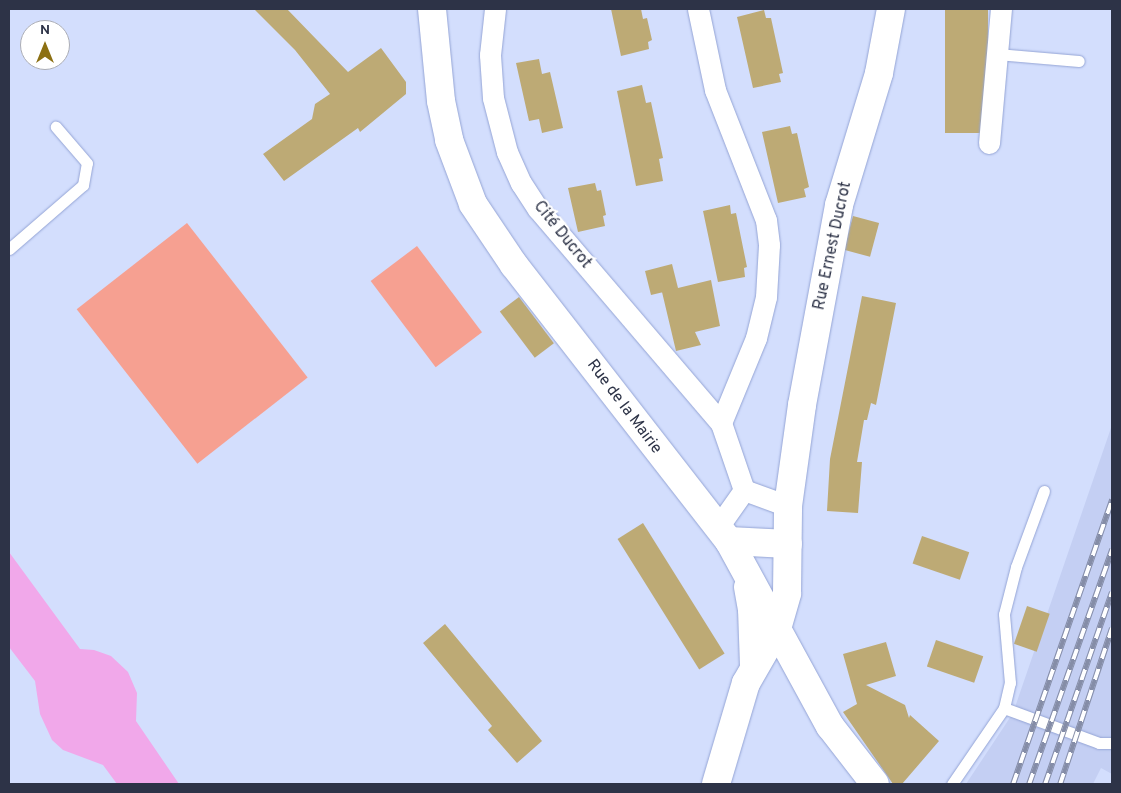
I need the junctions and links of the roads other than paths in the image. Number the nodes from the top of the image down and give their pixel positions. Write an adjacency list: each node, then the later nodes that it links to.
1 (432, 9): 15 (main road, Rue de la Mairie)
2 (496, 9): 11 (street, Cité Ducrot)
3 (698, 9): 11 (street)
4 (891, 9): 14 (main road, Rue Ernest Ducrot)
5 (1001, 9): 6 (street)
6 (998, 54): 7 (lane); 9 (street)
7 (1078, 61)
8 (56, 127): 10 (lane)
9 (990, 143)
10 (9, 249)
11 (721, 423): 12 (street, Cité Ducrot)
12 (744, 490): 14 (street); 15 (street)
13 (1044, 491): 20 (lane)
14 (790, 496): 16 (main road, Rue Ernest Ducrot)
15 (723, 534): 16 (main road); 17 (main road, Rue de la Mairie)
16 (788, 544): 18 (main road, Rue Ernest Ducrot)
17 (745, 573): 18 (main road, Rue de la Mairie); 19 (main road)
18 (777, 629): 19 (main road, Rue Ernest Ducrot); 23 (main road, Rue de la Mairie)
19 (754, 666): 22 (main road, Rue Ernest Ducrot)
20 (1004, 708): 21 (lane); 24 (lane)
21 (1112, 742)
22 (716, 784)
23 (875, 784)
24 (952, 784)

